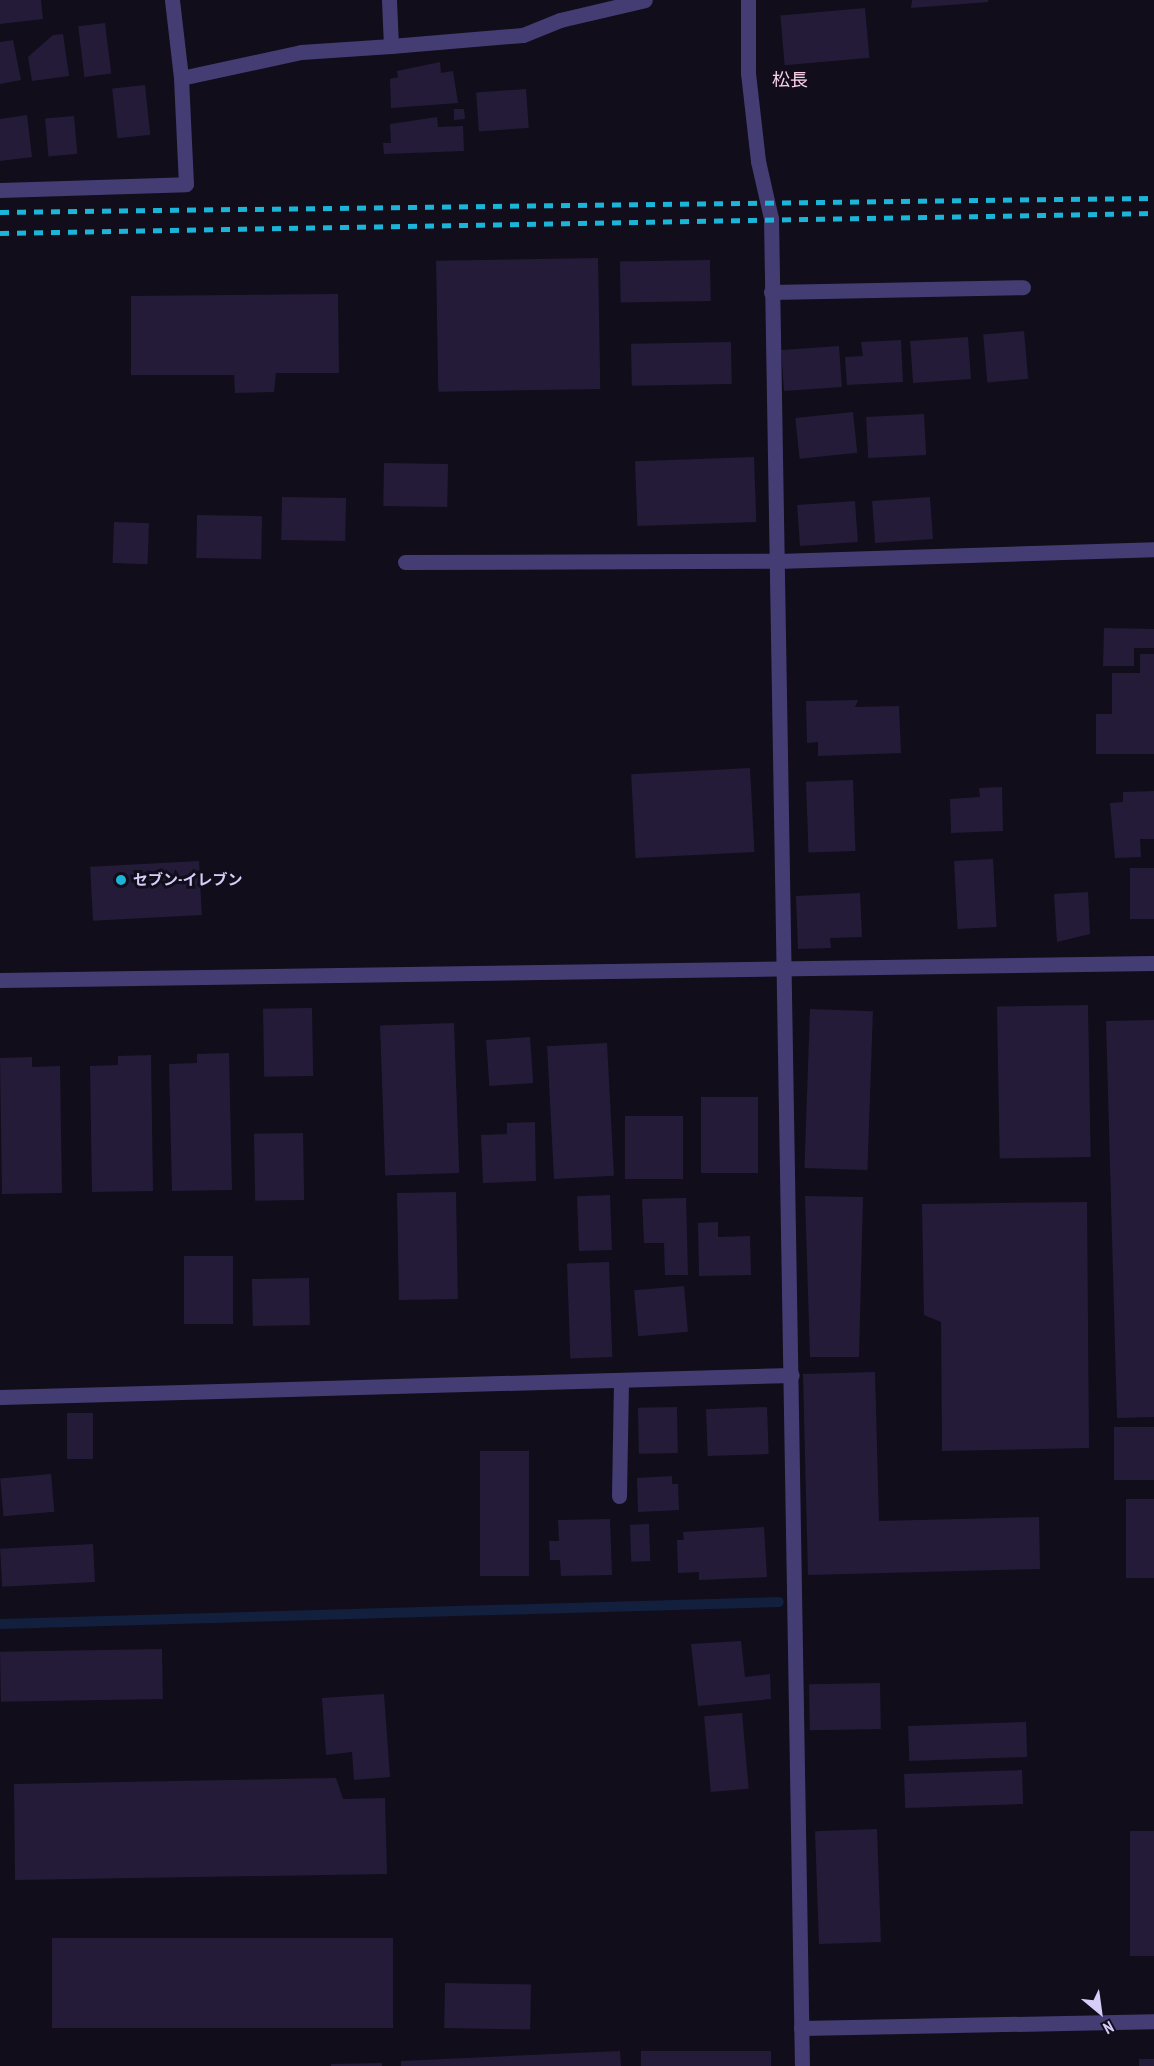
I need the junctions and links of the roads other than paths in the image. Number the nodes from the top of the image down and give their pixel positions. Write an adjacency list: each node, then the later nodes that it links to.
1 (172, 0): 6 (street)
2 (389, 0): 5 (street)
3 (645, 0): 5 (street)
4 (748, 0): 9 (street)
5 (391, 46): 6 (street)
6 (181, 78): 7 (street)
7 (0, 190)
8 (1023, 287): 9 (street)
9 (771, 292): 11 (street)
10 (1154, 549): 11 (street)
11 (777, 561): 12 (street); 14 (street)
12 (405, 562)
13 (1154, 963): 14 (street)
14 (786, 969): 15 (street); 16 (street)
15 (0, 980)
16 (792, 1375): 17 (street); 21 (street)
17 (621, 1380): 18 (street); 19 (street)
18 (0, 1397)
19 (619, 1496)
20 (1154, 2021): 21 (street)
21 (801, 2028): 22 (street)
22 (802, 2066)

